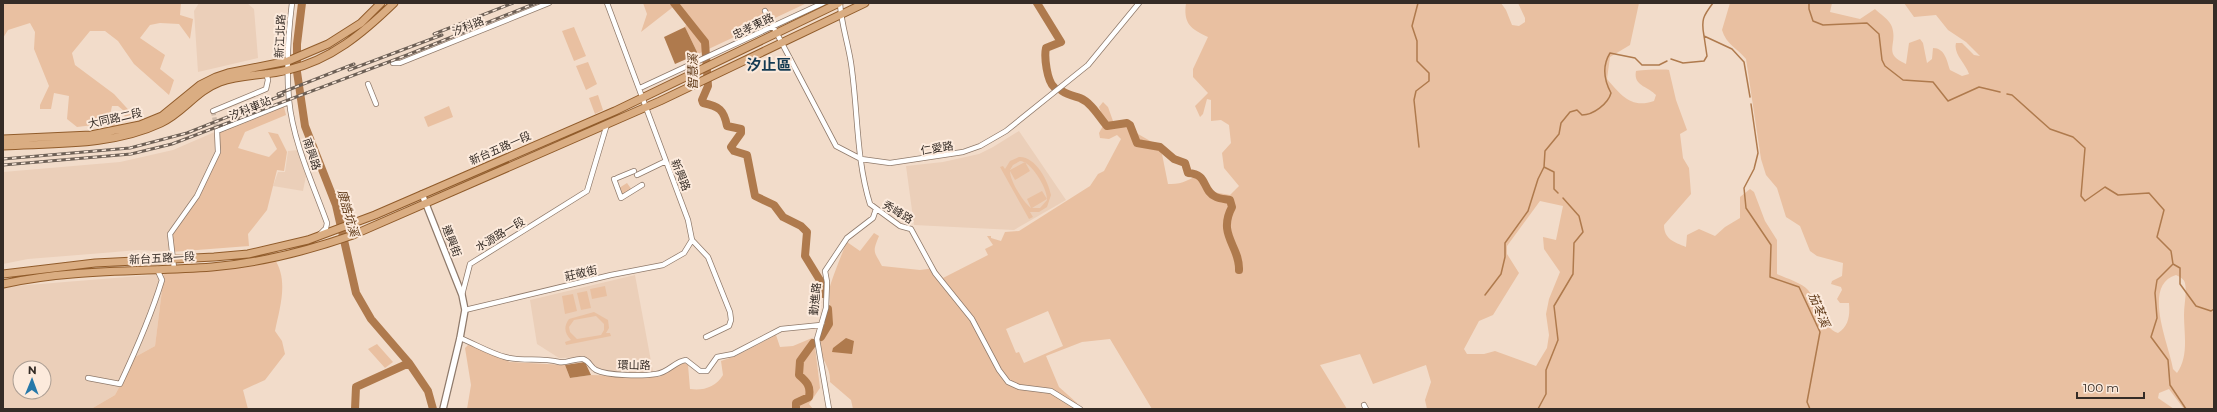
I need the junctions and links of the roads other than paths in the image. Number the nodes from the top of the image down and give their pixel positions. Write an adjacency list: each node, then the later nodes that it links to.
1 (292, 3): 15 (street, 新江北路)
2 (381, 3): 15 (main road, 大同路二段)
3 (394, 3): 17 (main road, 大同路二段)
4 (549, 3): 16 (street, 汐科路)
5 (607, 3): 20 (street, 新興路)
6 (823, 3): 12 (street, 忠孝東路)
7 (840, 3): 11 (street, 秀峰路); 13 (main road)
8 (865, 3): 11 (main road)
9 (1139, 3): 29 (street, 仁愛路)
10 (765, 11): 12 (street, 仁愛路)
11 (840, 14): 14 (main road); 29 (street, 秀峰路)
12 (772, 27): 13 (street, 仁愛路); 20 (street, 忠孝東路)
13 (776, 35): 14 (street, 仁愛路); 21 (main road, 新台五路一段)
14 (781, 42): 24 (main road, 新台五路一段); 29 (street, 仁愛路)
15 (288, 61): 17 (street, 新江北路); 27 (main road, 大同路二段)
16 (393, 63)
17 (288, 71): 18 (main road, 大同路二段); 22 (street, 南興路)
18 (266, 72): 25 (street, 汐科車站); 28 (main road, 大同路二段)
19 (368, 84): 23 (street)
20 (640, 88): 21 (street, 新興路)
21 (644, 98): 24 (street, 新興路); 32 (main road, 新台五路一段)
22 (289, 102): 35 (street, 南興路); 38 (street, 汐科車站)
23 (376, 104)
24 (646, 107): 26 (main road, 新台五路一段); 30 (street, 新興路)
25 (213, 111)
26 (607, 124): 33 (main road, 新台五路一段); 44 (street, 水源路一段)
27 (3, 139)
28 (3, 146)
29 (861, 159): 34 (street, 秀峰路)
30 (666, 161): 31 (street); 36 (street, 新興路)
31 (642, 185)
32 (422, 194): 33 (street, 連興街); 35 (main road, 新台五路一段)
33 (426, 202): 37 (main road, 新台五路一段); 44 (street, 連興街)
34 (876, 209): 46 (street, 勤進路); 52 (street, 秀峰路)
35 (318, 237): 37 (main road); 38 (main road, 新台五路一段)
36 (692, 240): 45 (street, 莊敬街); 47 (street)
37 (320, 247): 40 (main road, 新台五路一段)
38 (173, 260): 39 (main road, 新台五路一段); 40 (street)
39 (157, 261): 41 (main road); 42 (main road, 新台五路一段)
40 (174, 268): 41 (main road, 新台五路一段)
41 (156, 269): 43 (main road, 新台五路一段); 49 (street)
42 (3, 274)
43 (3, 284)
44 (462, 295): 45 (street, 水源路一段)
45 (465, 310): 48 (street, 水源路一段)
46 (821, 325): 48 (street, 環山路); 51 (street, 勤進路)
47 (706, 337)
48 (460, 338): 50 (street, 水源路一段)
49 (88, 378)
50 (443, 409)
51 (829, 409)
52 (1080, 409)

